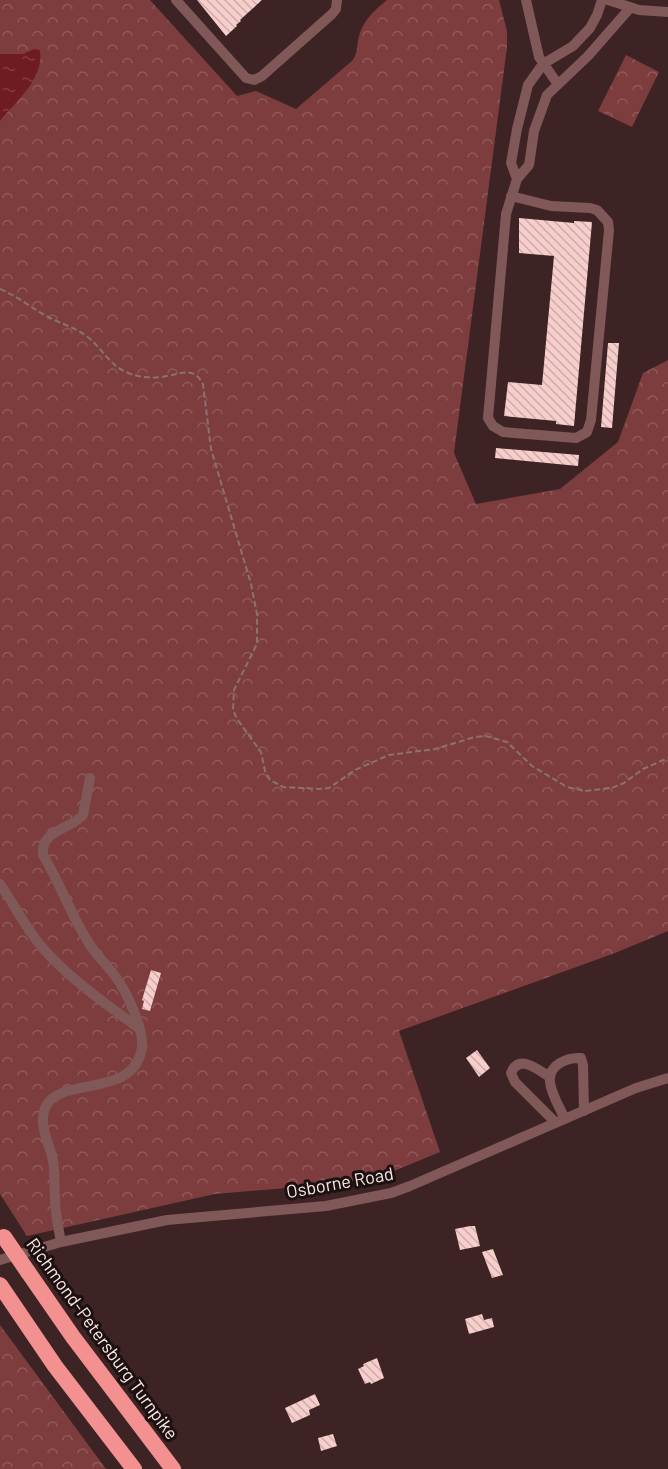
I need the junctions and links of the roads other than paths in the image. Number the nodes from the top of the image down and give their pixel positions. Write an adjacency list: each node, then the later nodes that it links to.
1 (176, 0): 2 (street)
2 (337, 0)
3 (526, 0): 8 (street)
4 (602, 0): 8 (street)
5 (608, 0): 6 (street)
6 (630, 8): 7 (street); 9 (street)
7 (668, 12)
8 (543, 64): 9 (street); 10 (street)
9 (557, 83): 10 (street)
10 (518, 179): 11 (street)
11 (511, 196): 11 (street)
12 (90, 778): 14 (street)
13 (0, 884): 14 (street)
14 (140, 1030): 20 (street)
15 (550, 1077): 17 (street); 18 (street); 18 (street)
16 (668, 1078): 17 (street, Osborne Road)
17 (584, 1111): 18 (street, Osborne Road)
18 (560, 1121): 20 (street, Osborne Road)
19 (2, 1235): 24 (highway, Richmond-Petersburg Turnpike, bridge)
20 (62, 1242): 21 (street, Osborne Road)
21 (0, 1260)
22 (0, 1285): 23 (highway)
23 (134, 1469)
24 (173, 1469)

